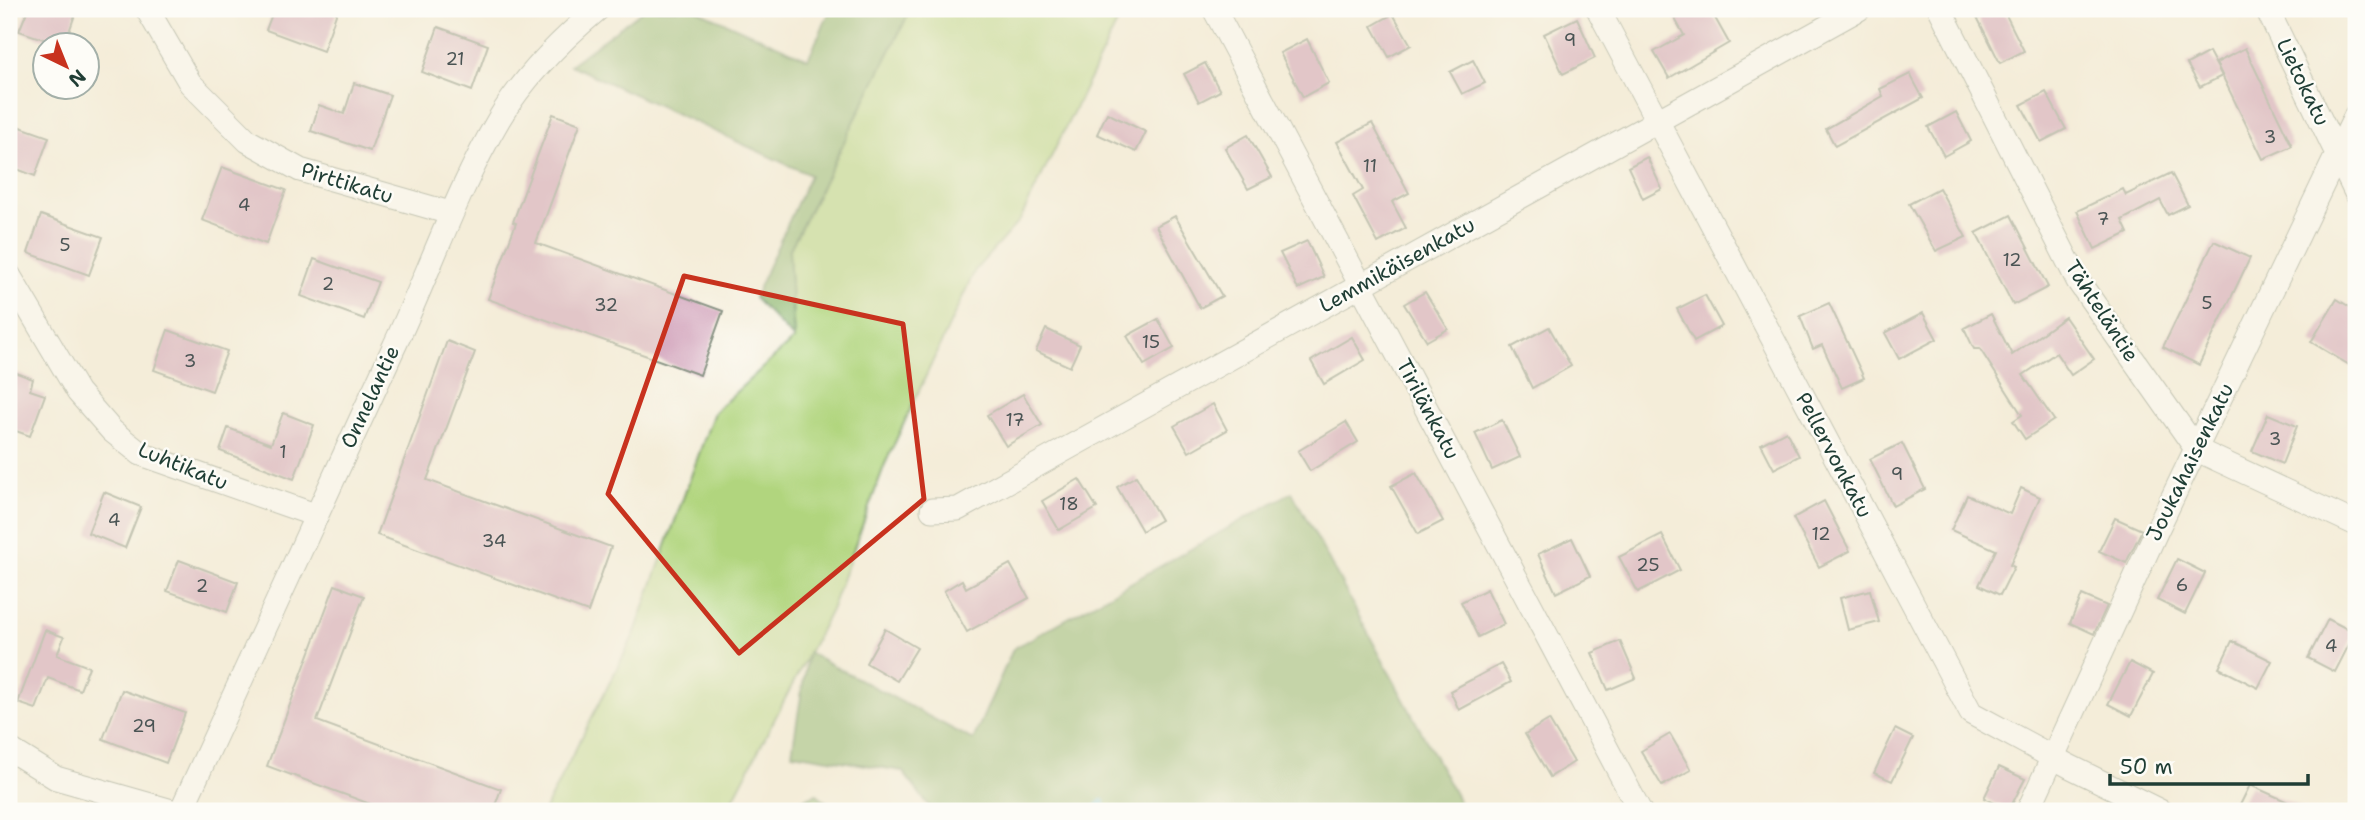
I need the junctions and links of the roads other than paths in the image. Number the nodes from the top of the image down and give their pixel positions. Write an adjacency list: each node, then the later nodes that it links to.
1 (147, 9): 12 (street, Pirttikatu)
2 (598, 9): 12 (street, Onnelantie)
3 (1214, 9): 14 (street, Tirilänkatu)
4 (1598, 9): 9 (street, Pellervonkatu)
5 (1859, 9): 9 (street, Lemmikäisenkatu)
6 (1940, 9): 15 (street, Tähteläntie)
7 (2267, 9): 10 (street, Lietokatu)
8 (2356, 115): 10 (street, Joukahaisenkatu)
9 (1657, 121): 14 (street, Lemmikäisenkatu); 20 (street, Pellervonkatu)
10 (2338, 152): 11 (street, Lietokatu); 15 (street, Joukahaisenkatu)
11 (2356, 193)
12 (450, 214): 17 (street, Onnelantie)
13 (9, 275): 17 (street, Luhtikatu)
14 (1362, 285): 16 (street, Lemmikäisenkatu); 23 (street, Tirilänkatu)
15 (2197, 450): 18 (street, Tähteläntie); 20 (street, Joukahaisenkatu)
16 (932, 510)
17 (315, 515): 22 (street, Onnelantie)
18 (2356, 524)
19 (9, 749): 21 (street)
20 (2054, 758): 24 (street, Joukahaisenkatu); 25 (street, Pellervonkatu)
21 (172, 811)
22 (181, 811)
23 (1640, 811)
24 (2028, 811)
25 (2160, 811)

